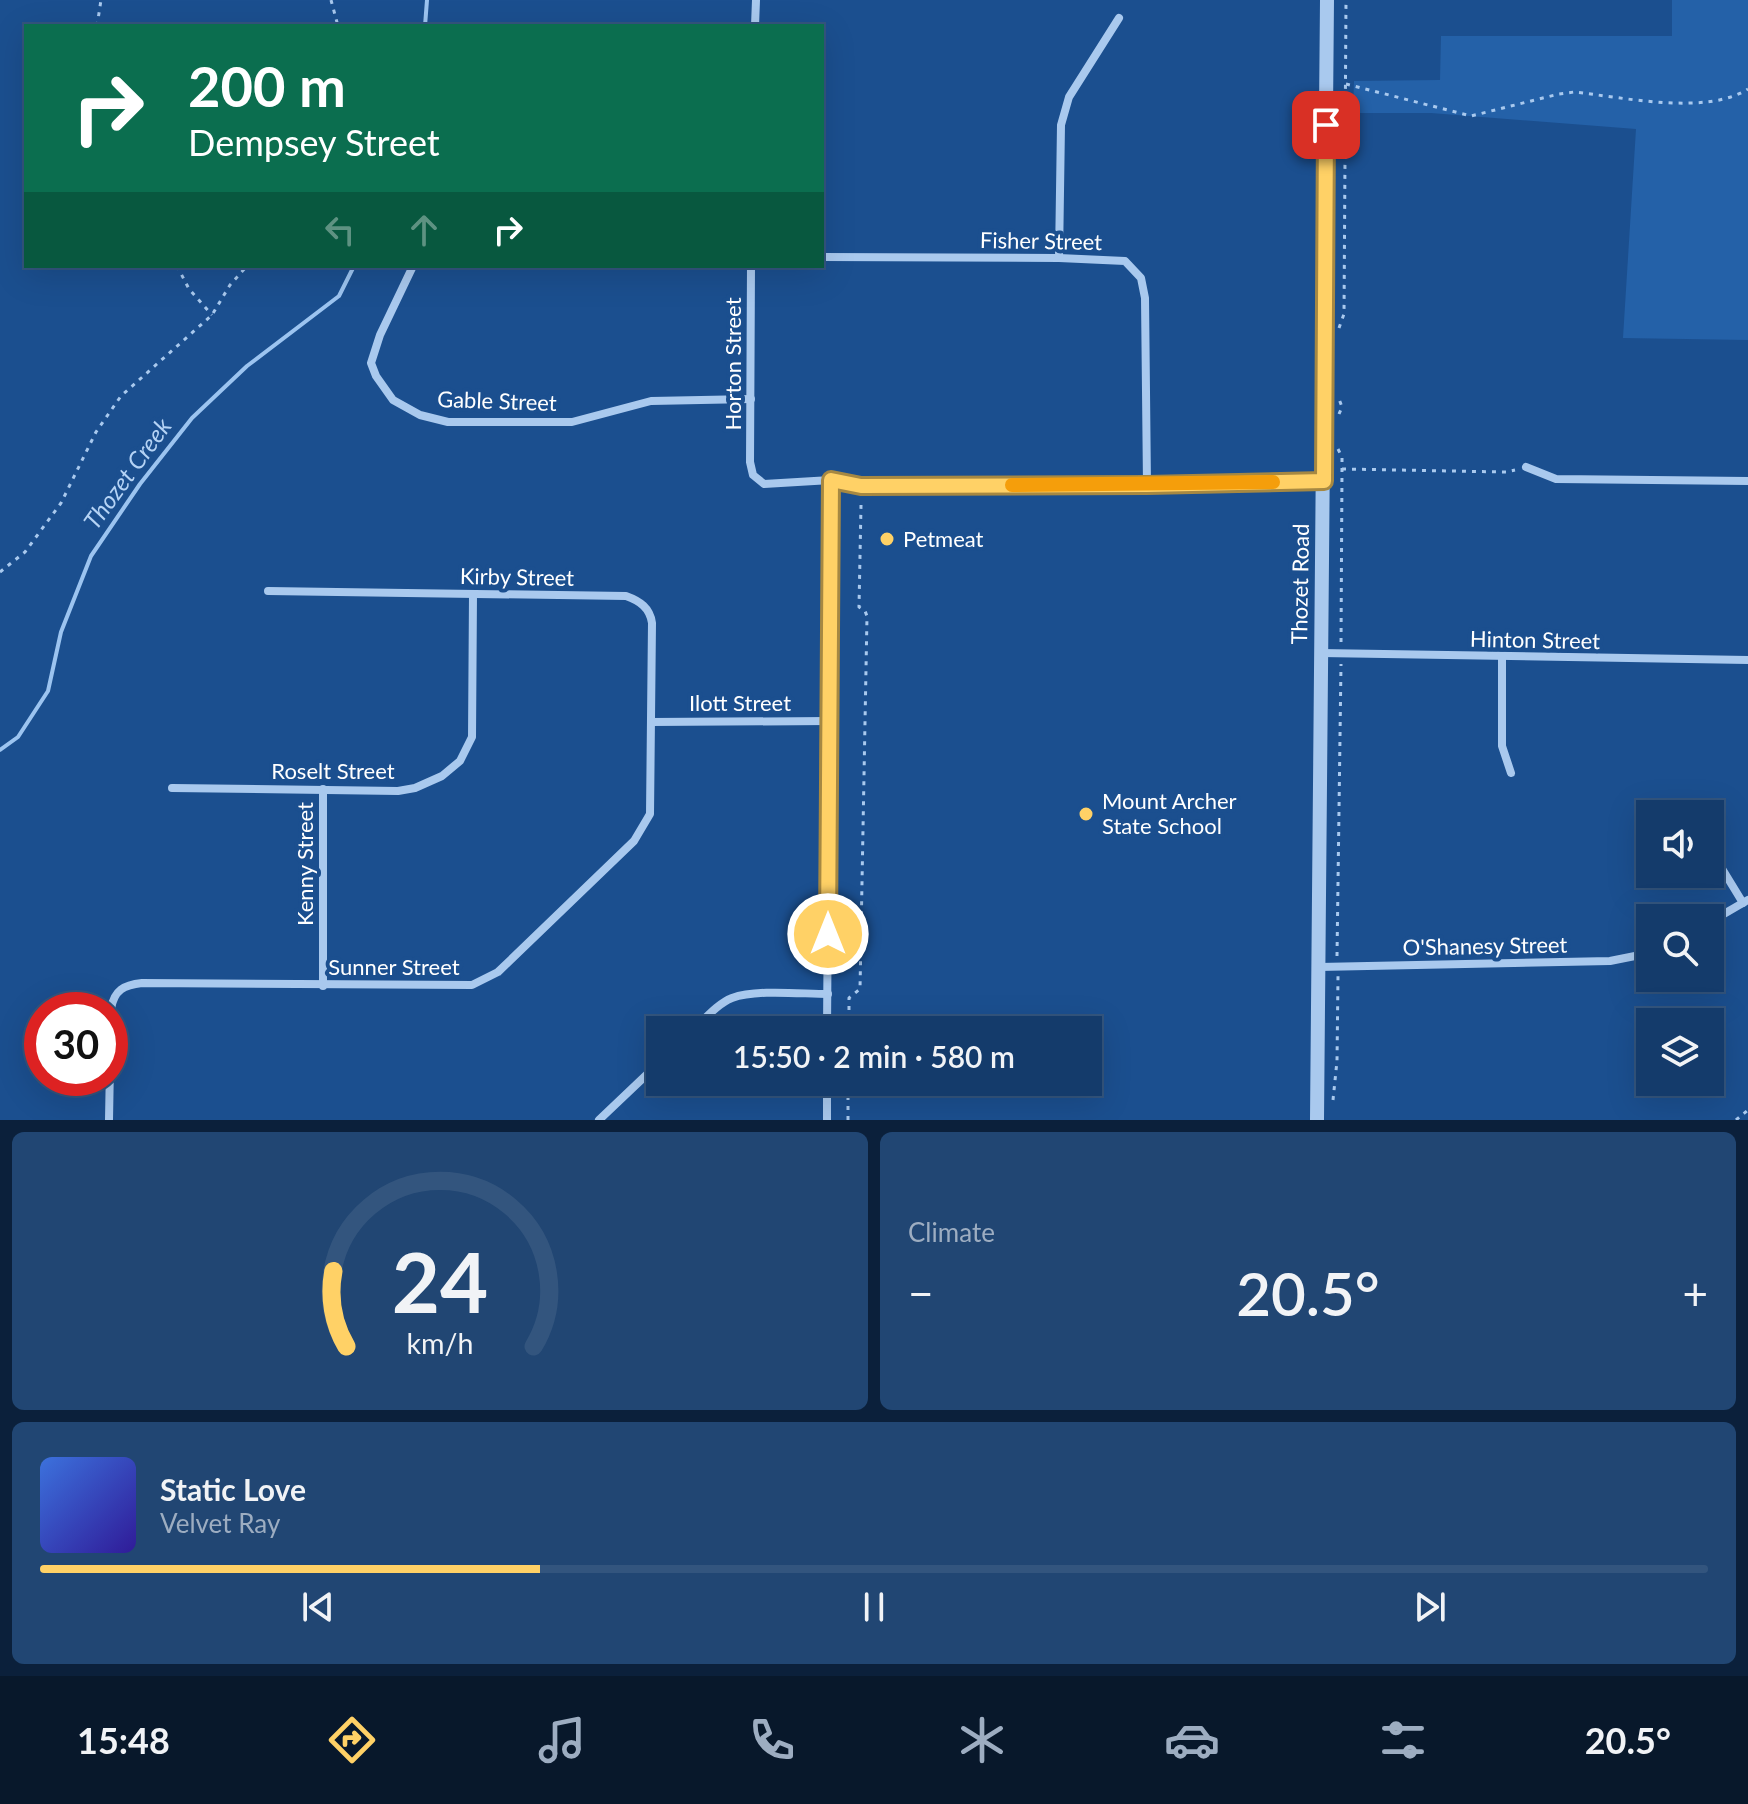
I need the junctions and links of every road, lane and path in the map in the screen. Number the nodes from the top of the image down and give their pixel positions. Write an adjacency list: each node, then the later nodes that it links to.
1 (101, 0): 7 (path)
2 (331, 0): 8 (path)
3 (756, 0): 9 (street)
4 (1327, 0): 26 (street, Thozet Road)
5 (1346, 0): 10 (path)
6 (1119, 18): 13 (street)
7 (97, 24)
8 (337, 24)
9 (755, 24)
10 (1346, 84): 11 (path); 19 (path)
11 (1748, 89)
12 (824, 257): 13 (street, Fisher Street)
13 (1059, 258): 29 (street, Fisher Street)
14 (178, 268): 18 (path)
15 (245, 268): 18 (path)
16 (412, 268): 21 (street, Gable Street)
17 (751, 268): 21 (street, Horton Street)
18 (212, 315): 31 (path)
19 (1338, 330)
20 (1339, 398): 22 (path)
21 (751, 399): 27 (street, Horton Street)
22 (1338, 425)
23 (1338, 438): 25 (path)
24 (1526, 467): 25 (path); 28 (street)
25 (1342, 469): 26 (path); 35 (path)
26 (1324, 475): 29 (street); 34 (street, Thozet Road)
27 (831, 480): 29 (street); 38 (street)
28 (1748, 481)
29 (1147, 485)
30 (861, 505): 53 (path)
31 (0, 572)
32 (268, 591): 33 (street, Kirby Street)
33 (473, 594): 39 (street, Kirby Street); 42 (street, Roselt Street)
34 (1321, 653): 35 (street, Hinton Street); 47 (street, Thozet Road)
35 (1341, 654): 36 (street, Hinton Street); 48 (path)
36 (1502, 658): 37 (street, Hinton Street); 40 (street)
37 (1748, 660)
38 (829, 721): 39 (street, Ilott Street); 50 (street)
39 (651, 722): 49 (street, Sunner Street)
40 (1511, 773)
41 (172, 788): 42 (street, Roselt Street)
42 (323, 789): 49 (street, Kenny Street)
43 (1724, 870): 44 (street)
44 (1745, 902): 45 (street)
45 (1724, 914)
46 (1636, 956): 48 (street, O'Shanesy Street)
47 (1319, 967): 48 (street, O'Shanesy Street); 63 (street, Thozet Road)
48 (1338, 967): 57 (path)
49 (323, 986): 59 (street, Sunner Street)
50 (828, 994): 51 (street); 52 (street)
51 (708, 1016)
52 (827, 1016)
53 (849, 1016)
54 (646, 1075): 60 (street)
55 (827, 1096): 61 (street)
56 (848, 1096): 62 (path)
57 (1333, 1101)
58 (1748, 1110): 64 (path)
59 (109, 1120)
60 (599, 1120)
61 (827, 1120)
62 (848, 1120)
63 (1317, 1120)
64 (1736, 1120)

